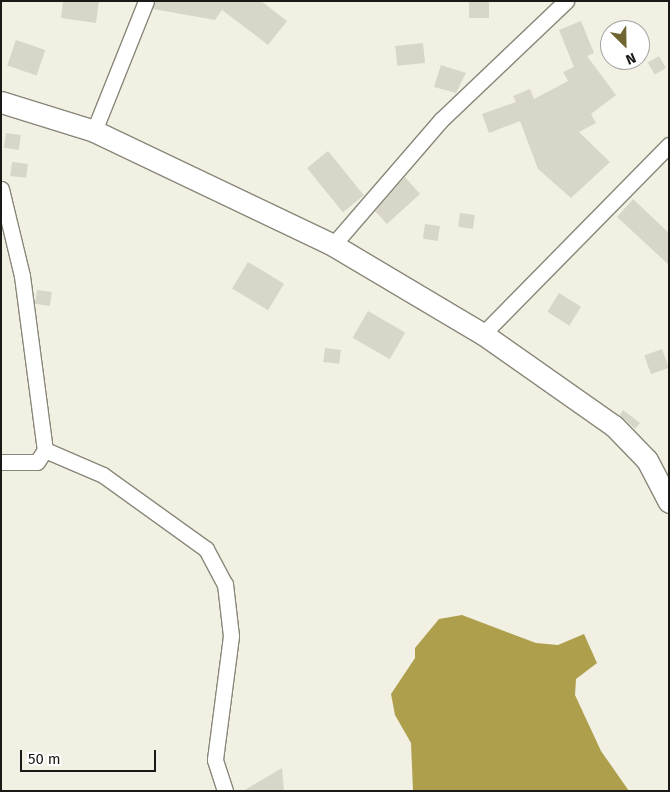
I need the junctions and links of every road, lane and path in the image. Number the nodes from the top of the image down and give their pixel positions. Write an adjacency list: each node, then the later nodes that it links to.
1 (146, 1): 4 (street)
2 (566, 1): 7 (street)
3 (1, 102): 4 (street)
4 (94, 131): 7 (street)
5 (669, 145): 8 (street)
6 (1, 189): 9 (street)
7 (333, 245): 8 (street)
8 (483, 334): 11 (street)
9 (45, 450): 10 (street); 12 (street)
10 (1, 462)
11 (669, 502)
12 (225, 791)

